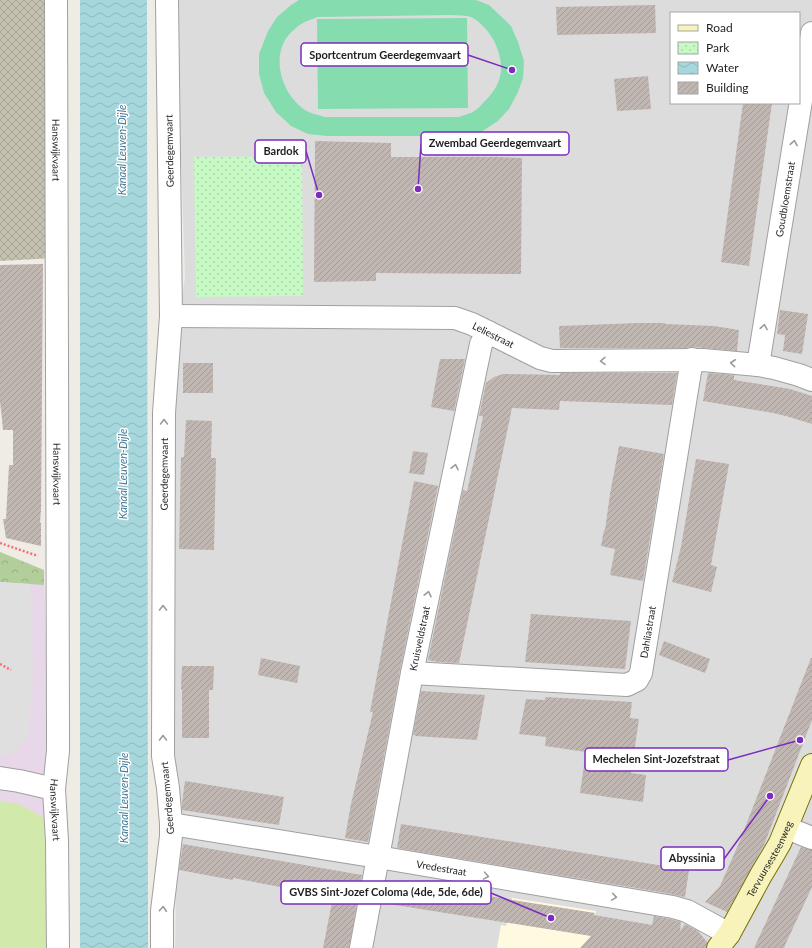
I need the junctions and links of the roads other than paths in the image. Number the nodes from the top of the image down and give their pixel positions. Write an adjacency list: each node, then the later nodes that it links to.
1 (56, 0): 12 (street, Hanswijkvaart)
2 (167, 0): 4 (street, Geerdegemvaart)
3 (812, 33): 7 (street, Goudbloemstraat, one-way to 3)
4 (171, 316): 5 (street, Leliestraat); 13 (street, Geerdegemvaart, one-way to 4)
5 (488, 332): 6 (street, Leliestraat, one-way to 5); 9 (street, Kruisveldstraat, one-way to 5)
6 (692, 359): 7 (street, Leliestraat, one-way to 6); 9 (street, Dahliastraat)
7 (758, 365): 8 (street, Leliestraat)
8 (812, 380)
9 (412, 673): 16 (street, Kruisveldstraat)
10 (812, 764): 14 (street, Tervuursesteenweg)
11 (0, 778): 12 (street)
12 (54, 789): 18 (street, Hanswijkvaart)
13 (171, 824): 16 (street, Vredestraat); 19 (street, Geerdegemvaart, one-way to 13)
14 (787, 828): 15 (street); 17 (street, Tervuursesteenweg)
15 (812, 838)
16 (378, 857): 17 (street, Vredestraat, one-way to 17); 20 (street, Kruisveldstraat)
17 (723, 941)
18 (58, 948)
19 (162, 948)
20 (361, 948)

